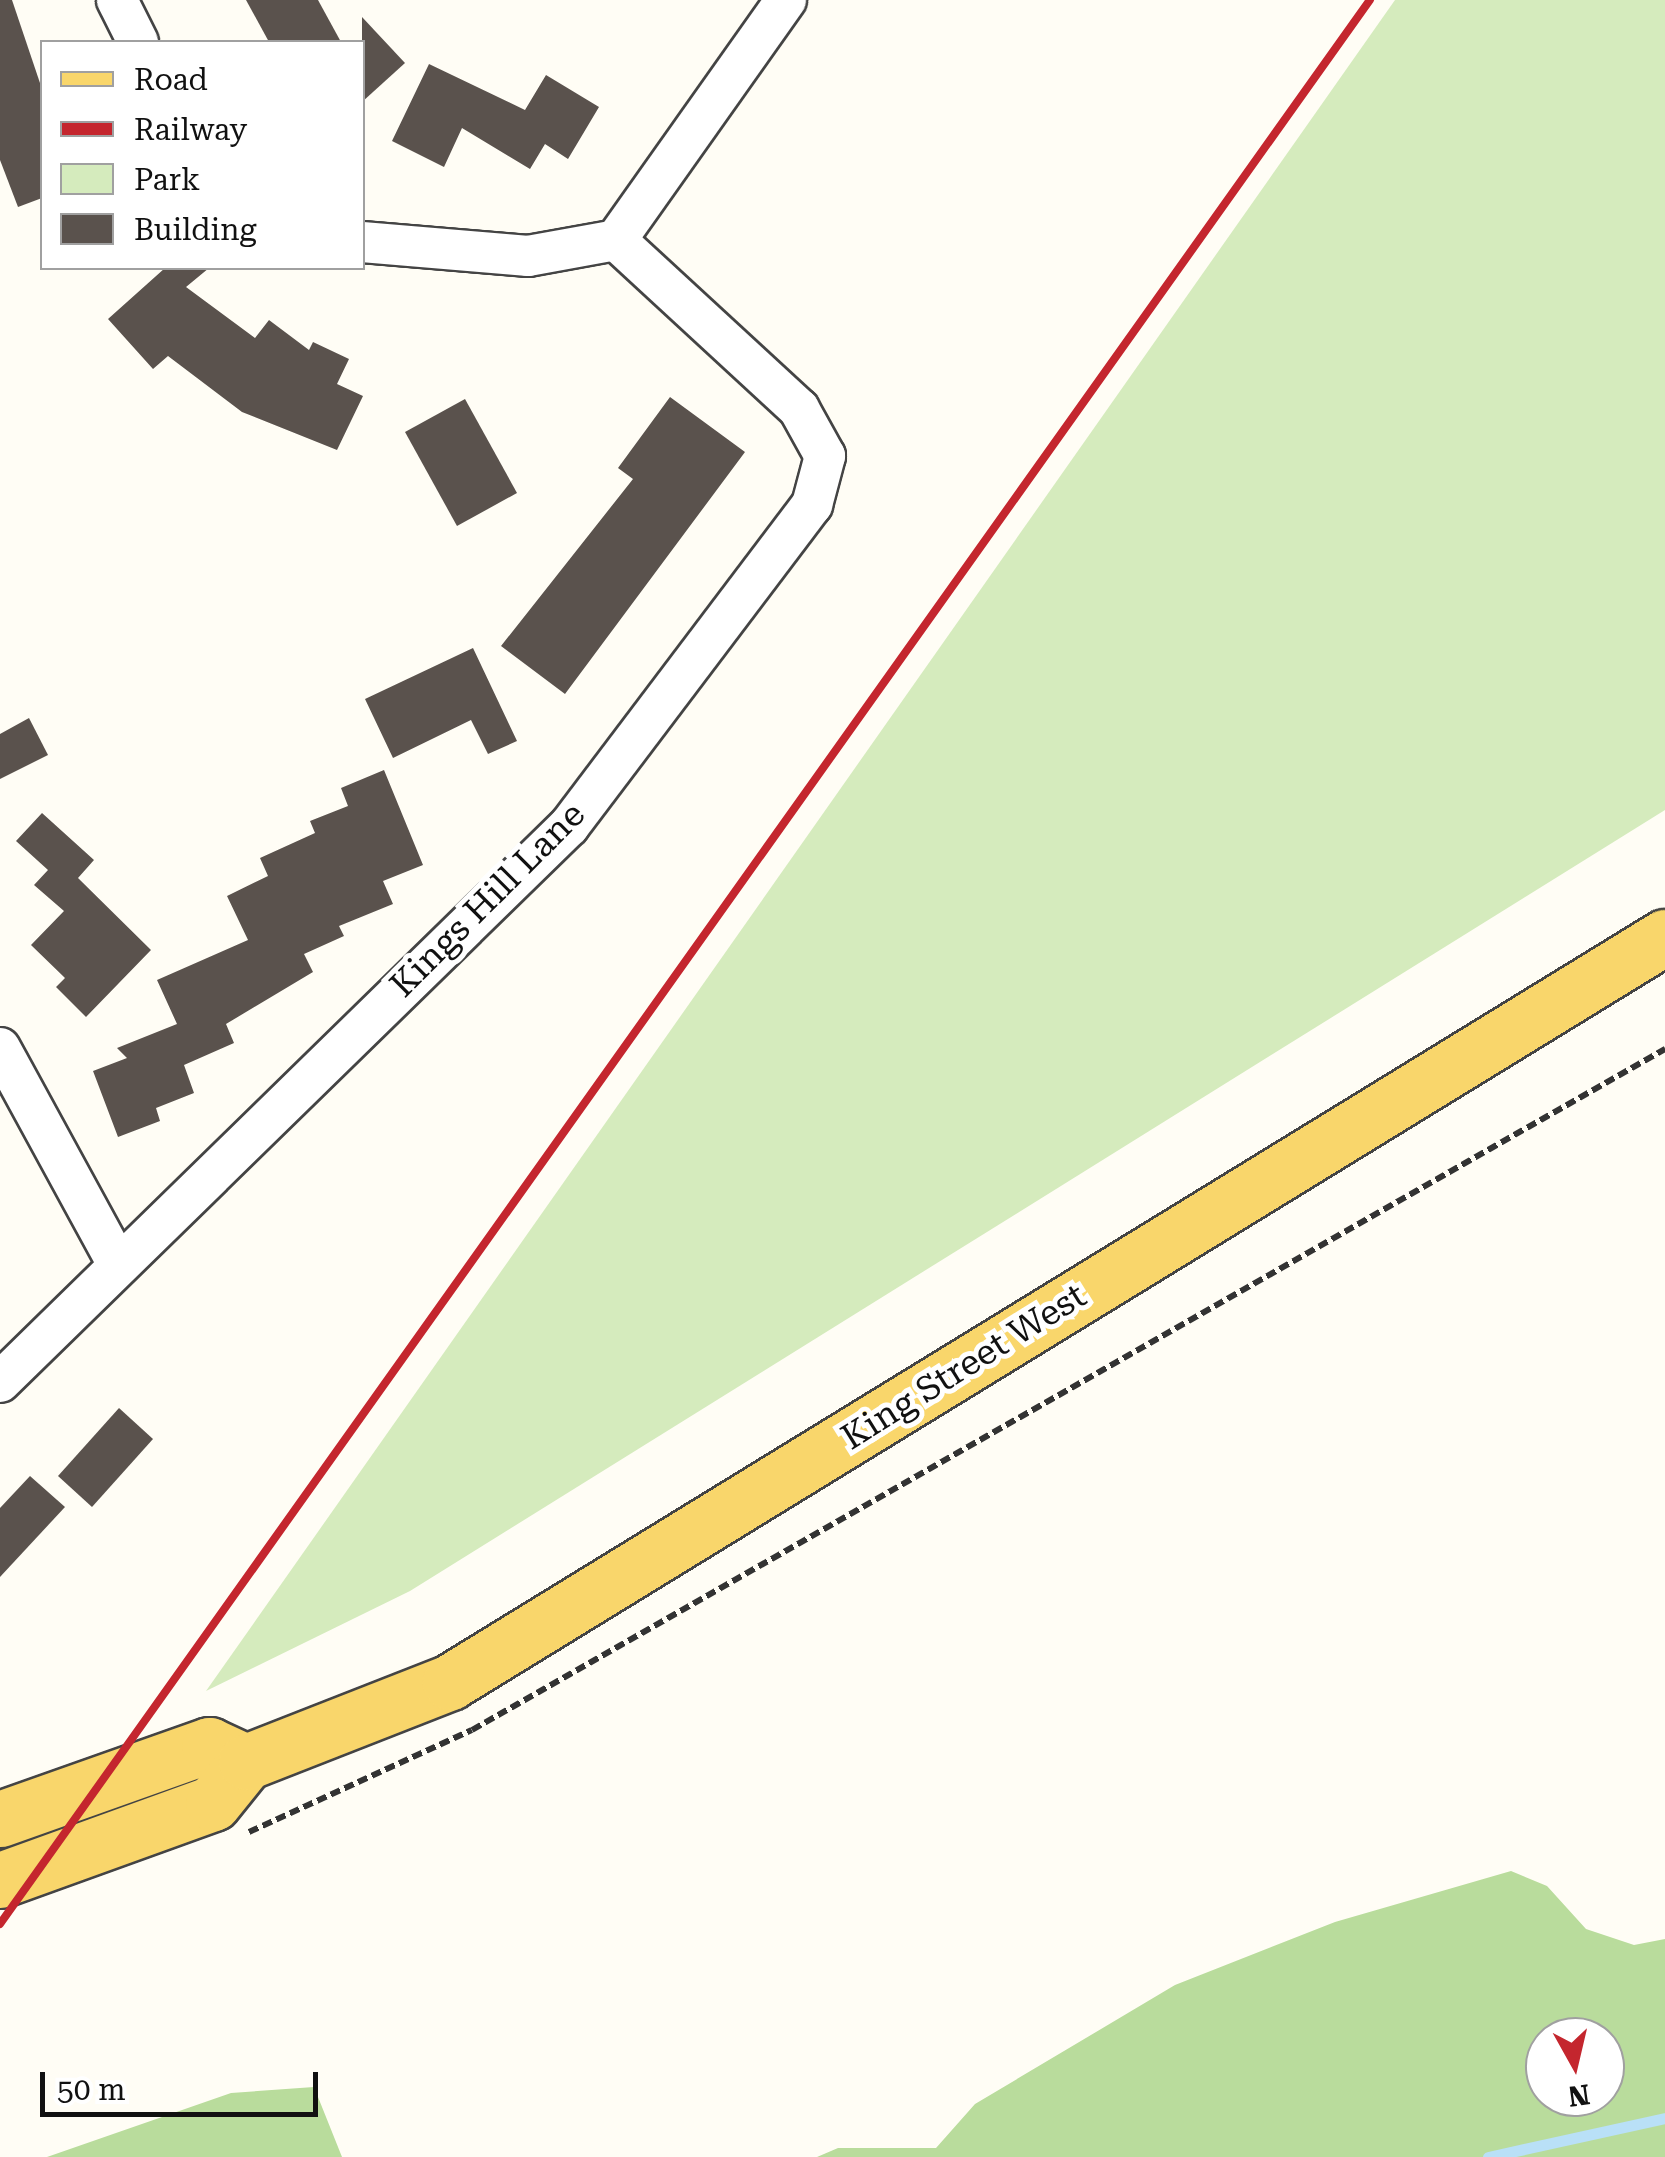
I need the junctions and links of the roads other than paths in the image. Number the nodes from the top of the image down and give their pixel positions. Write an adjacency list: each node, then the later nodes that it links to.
1 (117, 0): 3 (street)
2 (786, 0): 4 (street)
3 (137, 40)
4 (616, 240): 5 (street); 8 (street, Kings Hill Lane)
5 (365, 242)
6 (1658, 941): 10 (main road, King Street West)
7 (0, 1048): 8 (street)
8 (118, 1263): 9 (street, Kings Hill Lane)
9 (0, 1382)
10 (246, 1762): 11 (main road); 12 (main road, King Street West)
11 (0, 1819)
12 (0, 1880)

